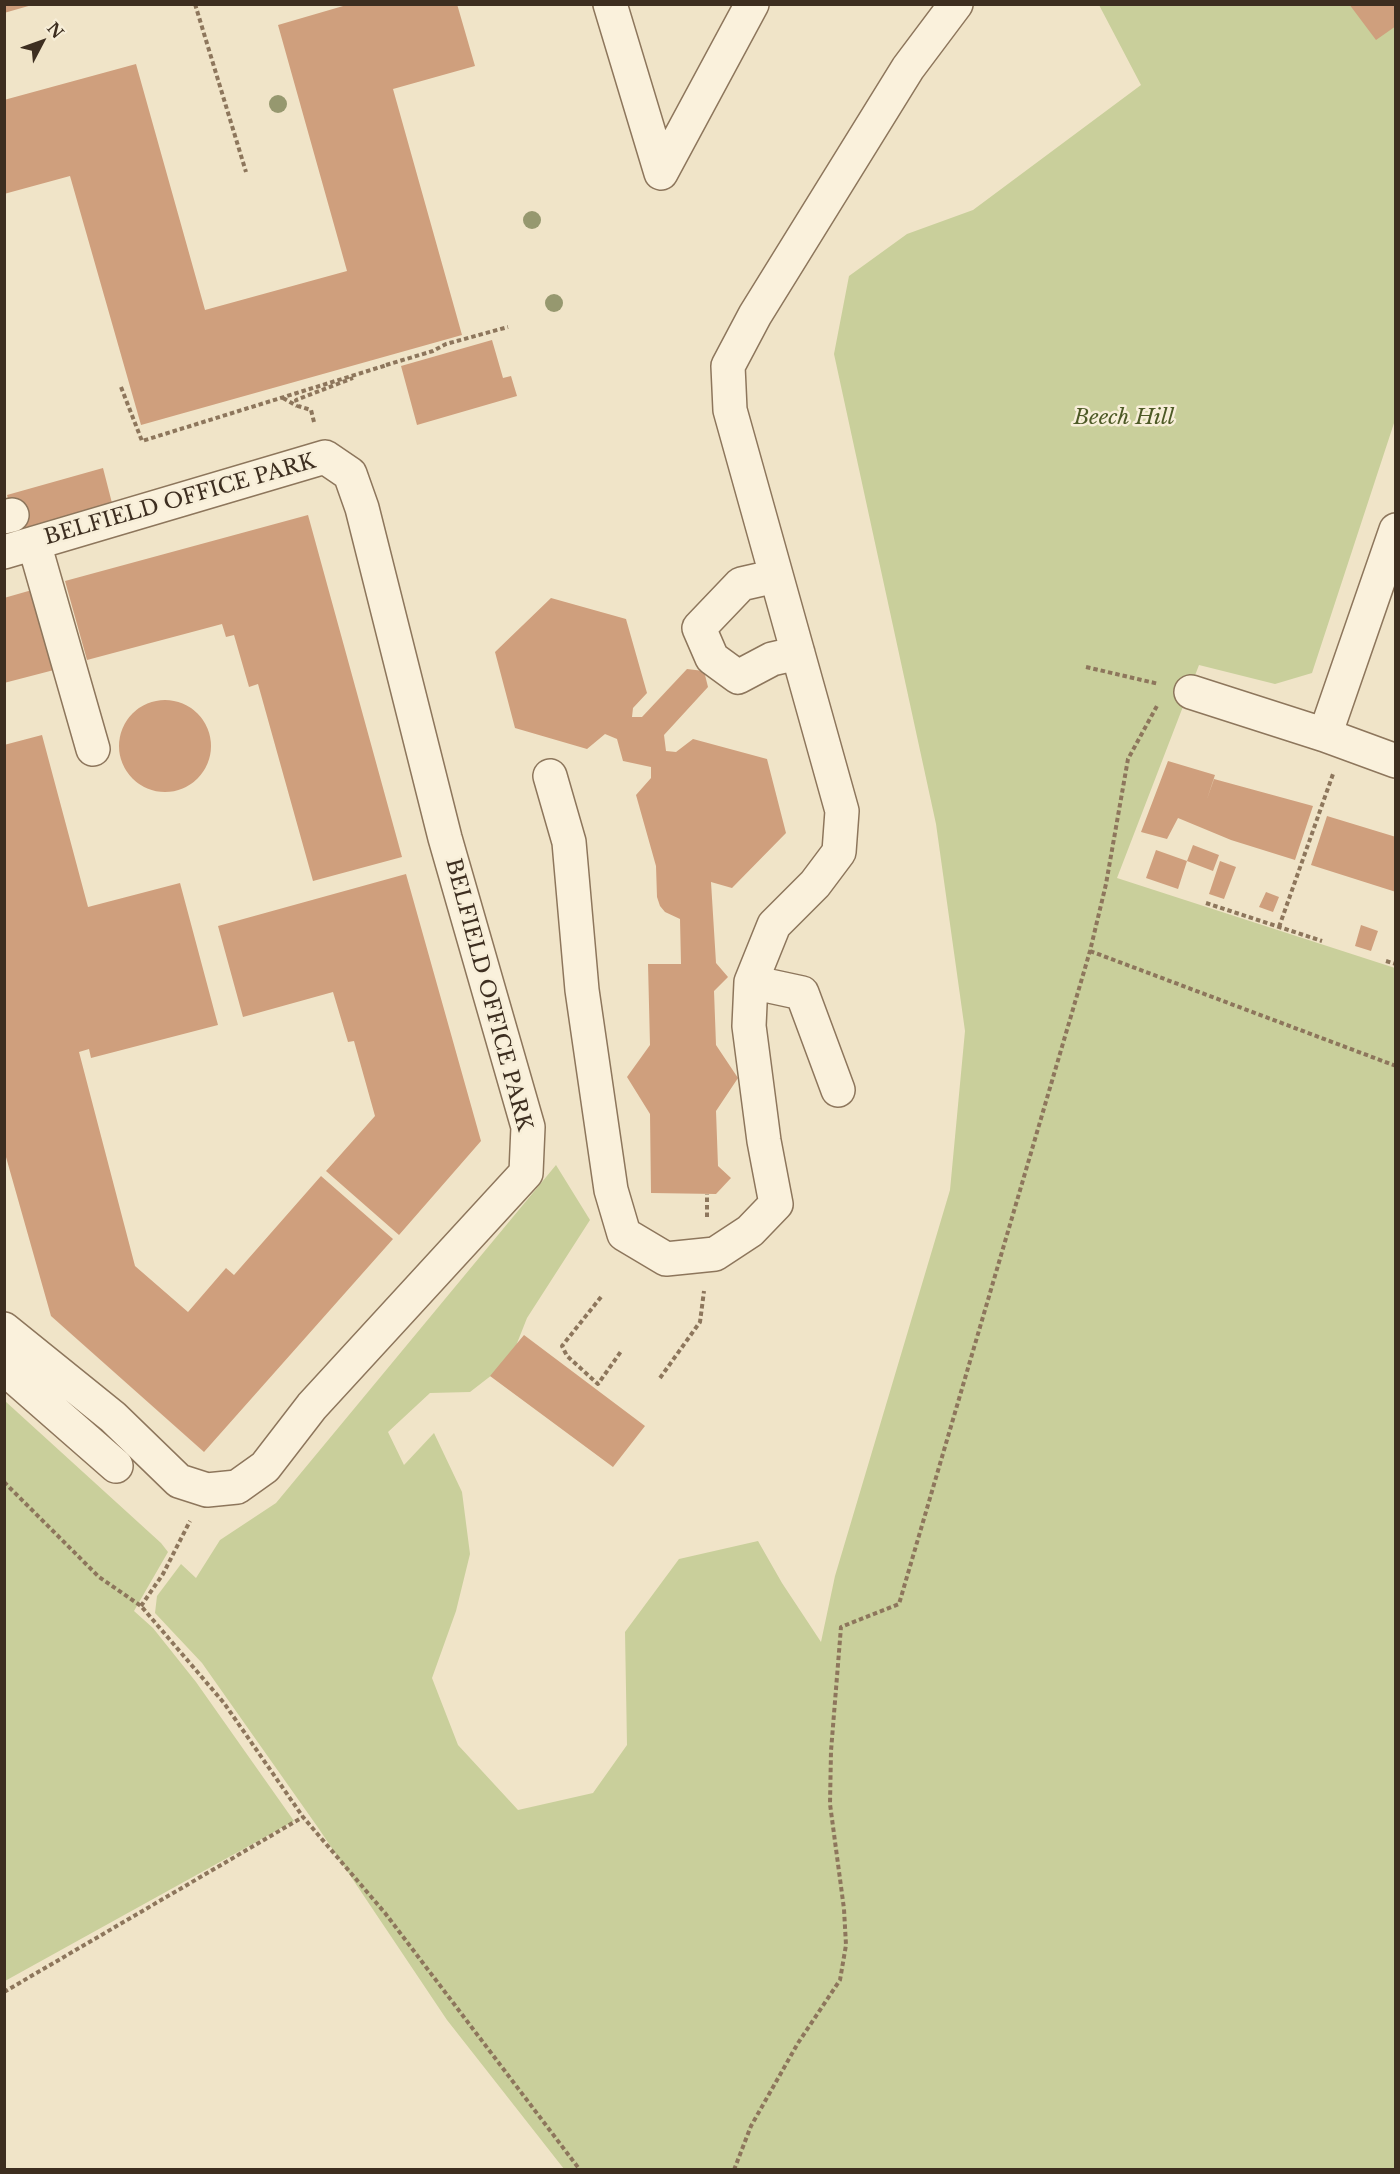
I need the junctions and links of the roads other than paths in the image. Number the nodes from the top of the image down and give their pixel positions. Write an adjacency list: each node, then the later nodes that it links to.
1 (610, 4): 2 (street)
2 (752, 4)
3 (956, 4): 6 (street)
4 (1395, 530): 9 (street)
5 (19, 548): 10 (street); 15 (street, BELFIELD OFFICE PARK)
6 (776, 576): 7 (street); 7 (street)
7 (798, 653): 13 (street)
8 (1173, 692): 9 (street)
9 (1335, 739): 11 (street)
10 (93, 749)
11 (1395, 761)
12 (550, 776): 13 (street)
13 (751, 982): 14 (street)
14 (838, 1090)
15 (4, 1329)
16 (4, 1368): 17 (street)
17 (116, 1466)

